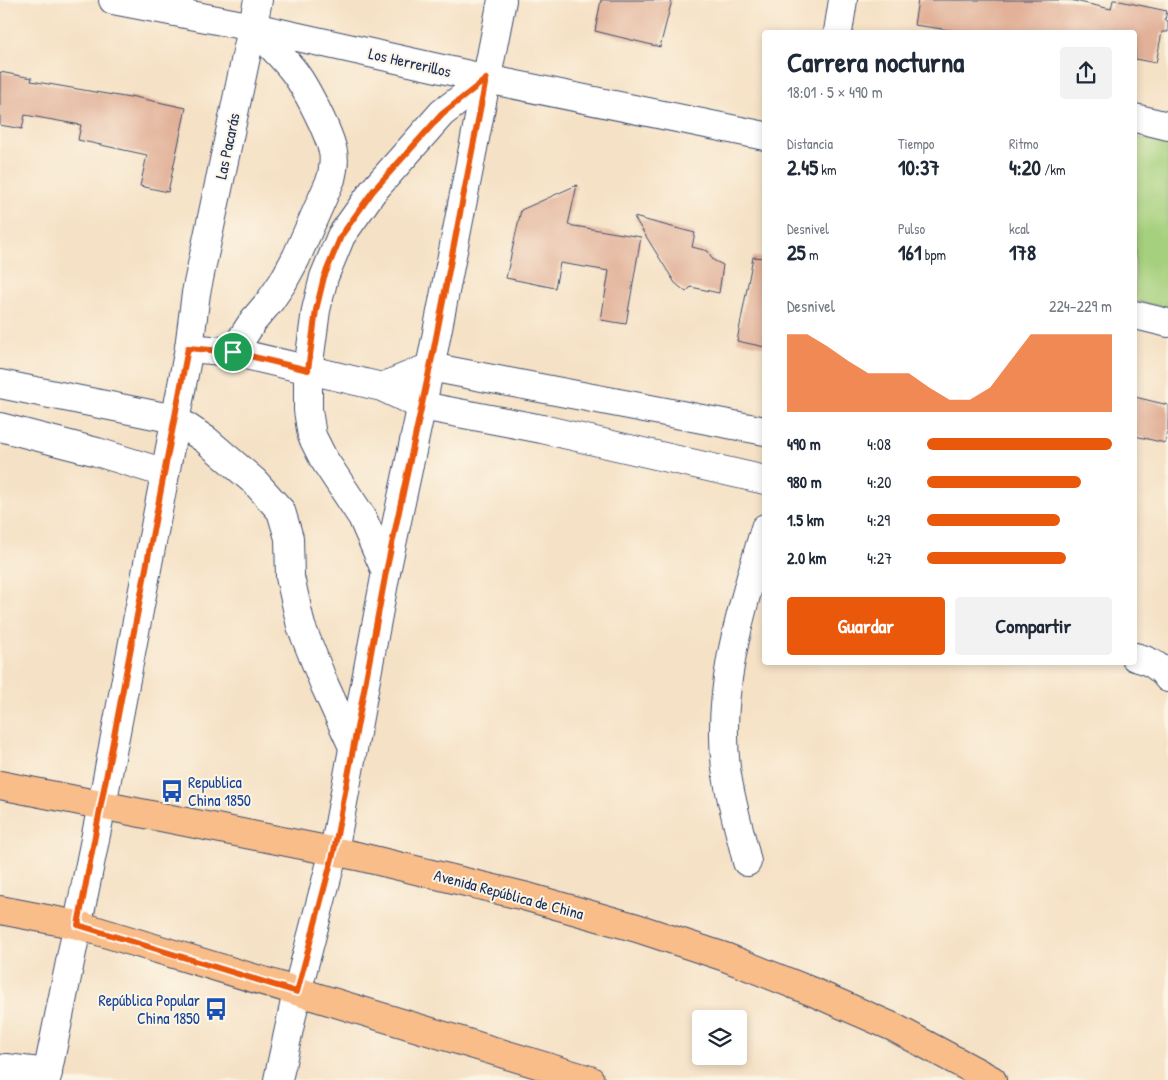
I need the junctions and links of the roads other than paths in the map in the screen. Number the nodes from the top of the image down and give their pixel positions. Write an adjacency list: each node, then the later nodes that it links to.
1 (113, 0): 5 (street, Los Herrerillos)
2 (258, 0): 5 (street, Las Pacarás)
3 (502, 0): 7 (street)
4 (843, 0): 6 (street)
5 (253, 26): 7 (street, Los Herrerillos); 13 (street, Las Pacarás); 14 (street)
6 (838, 30)
7 (486, 79): 10 (street, Los Herrerillos); 15 (street); 16 (street)
8 (1137, 118): 9 (street)
9 (1168, 126)
10 (762, 135)
11 (1137, 315): 12 (street)
12 (1168, 323)
13 (188, 348): 14 (street); 20 (street, Las Pacarás)
14 (233, 352): 16 (street)
15 (432, 360): 18 (street); 19 (street); 22 (street)
16 (308, 370): 18 (street); 26 (street)
17 (0, 384): 20 (street)
18 (382, 387): 19 (street)
19 (422, 406): 24 (street); 26 (street)
20 (174, 419): 23 (street, Las Pacarás); 29 (street)
21 (0, 427): 23 (street)
22 (762, 431)
23 (164, 472): 31 (street, Las Pacarás)
24 (762, 479)
25 (762, 539): 33 (street)
26 (386, 572): 29 (street)
27 (1137, 657): 28 (street)
28 (1168, 678)
29 (353, 747): 32 (street)
30 (0, 785): 31 (main road, Avenida República de China)
31 (102, 805): 32 (main road, Avenida República de China); 35 (street, Las Pacarás)
32 (334, 851): 36 (street); 41 (main road, Avenida República de China)
33 (747, 862)
34 (0, 910): 35 (main road)
35 (78, 925): 36 (main road); 38 (street, Las Pacarás)
36 (297, 992): 39 (main road); 40 (street)
37 (0, 1070): 38 (street)
38 (47, 1076)
39 (583, 1079)
40 (278, 1080)
41 (992, 1080)

